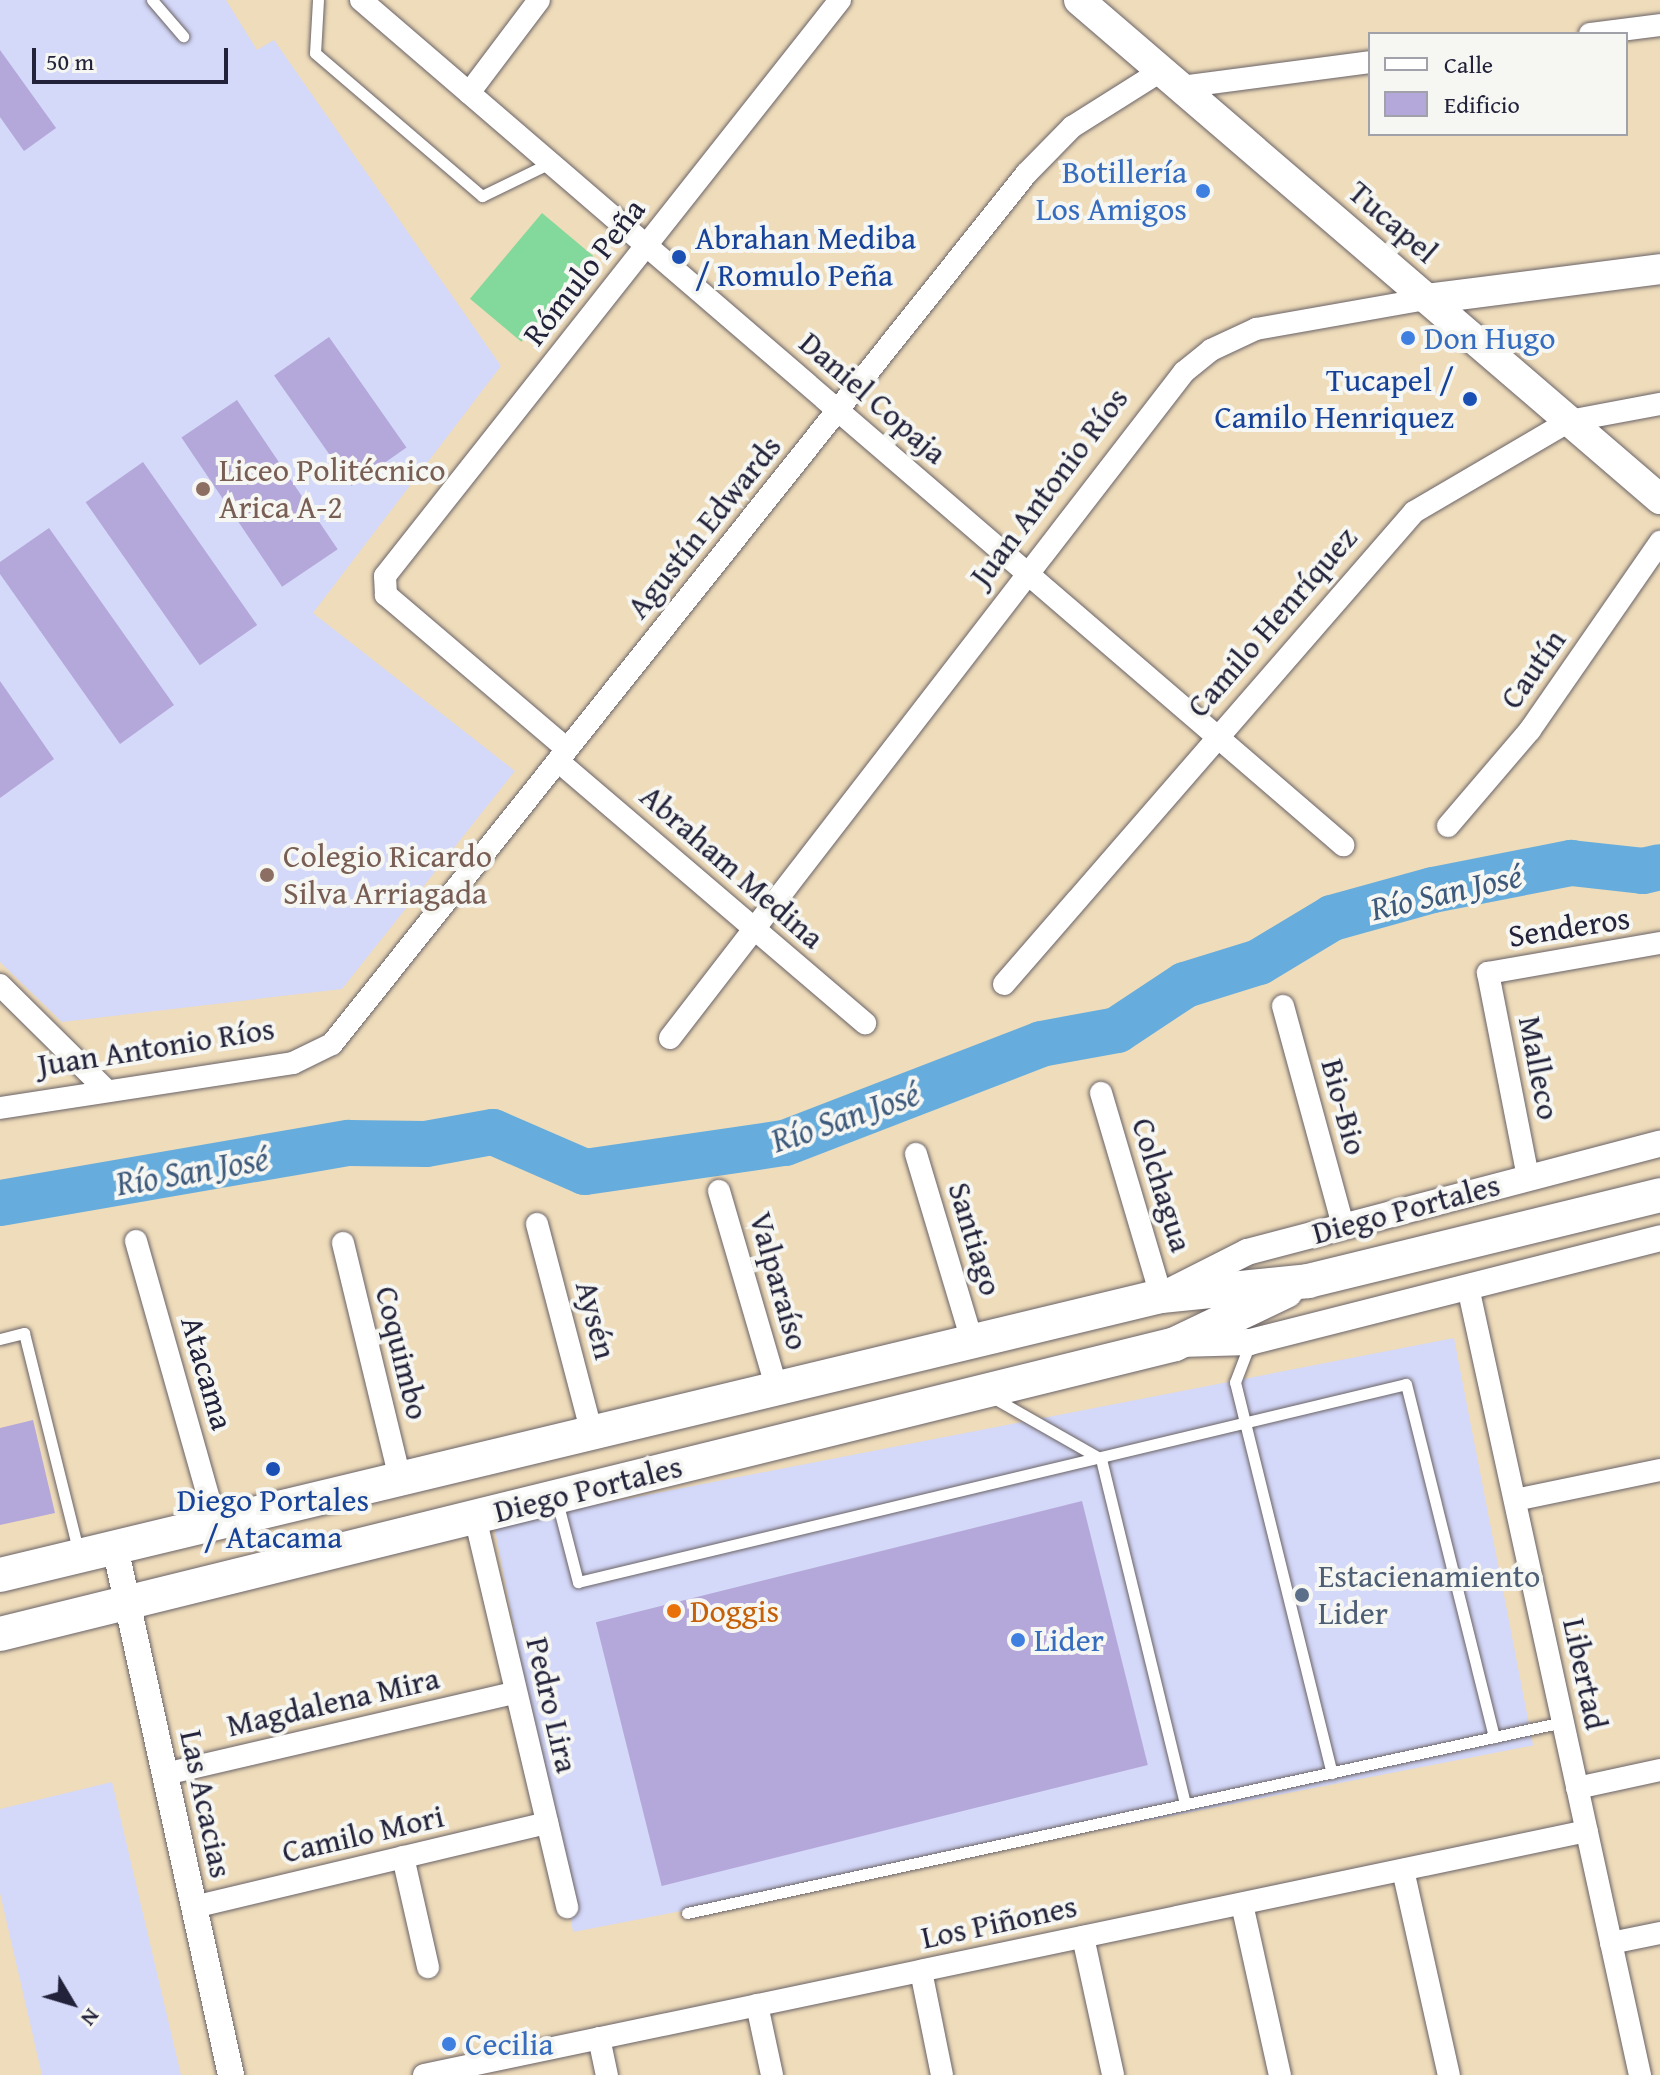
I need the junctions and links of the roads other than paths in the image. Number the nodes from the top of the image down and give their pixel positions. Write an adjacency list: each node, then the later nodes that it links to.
1 (152, 0): 9 (lane)
2 (318, 0): 13 (lane)
3 (361, 0): 12 (street, Daniel Copaja)
4 (539, 0): 12 (street)
5 (840, 0): 14 (street, Rómulo Peña)
6 (1079, 0): 11 (main road, Tucapel)
7 (1660, 25): 8 (street)
8 (1606, 32)
9 (183, 36)
10 (1368, 62): 11 (street, Agustín Edwards)
11 (1171, 79): 16 (main road, Tucapel); 18 (street, Agustín Edwards)
12 (469, 93): 13 (street, Daniel Copaja)
13 (550, 163): 14 (street, Daniel Copaja)
14 (646, 245): 18 (street, Daniel Copaja); 23 (street, Rómulo Peña)
15 (1660, 269): 16 (main road, Juan Antonio Ríos)
16 (1427, 299): 19 (main road, Tucapel); 22 (street, Juan Antonio Ríos)
17 (1660, 404): 19 (street, Camilo Henríquez)
18 (838, 410): 22 (street, Daniel Copaja); 25 (street, Agustín Edwards)
19 (1569, 421): 20 (main road, Tucapel); 24 (street, Camilo Henríquez)
20 (1660, 499)
21 (1660, 542): 26 (street, Cautín)
22 (1028, 574): 24 (street, Daniel Copaja); 28 (street, Juan Antonio Ríos)
23 (383, 586): 25 (street, Abraham Medina)
24 (1216, 735): 27 (street, Daniel Copaja); 31 (street, Camilo Henríquez)
25 (562, 755): 28 (street, Abraham Medina); 36 (street, Agustín Edwards)
26 (1448, 826)
27 (1343, 845)
28 (755, 929): 34 (street, Abraham Medina); 35 (street, Juan Antonio Ríos)
29 (1660, 943): 30 (street, Senderos)
30 (1488, 973): 42 (street, Malleco)
31 (1004, 984)
32 (0, 985): 37 (street)
33 (1283, 1006): 46 (street, Bio-Bio)
34 (865, 1023)
35 (670, 1038)
36 (321, 1051): 37 (street, Juan Antonio Ríos)
37 (106, 1090): 39 (street, Juan Antonio Ríos)
38 (1101, 1093): 52 (street, Colchagua)
39 (0, 1108)
40 (1660, 1144): 42 (street, Diego Portales)
41 (916, 1154): 54 (street, Santiago)
42 (1528, 1177): 46 (street, Diego Portales)
43 (719, 1191): 57 (street, Valparaíso)
44 (1660, 1195): 50 (main road, Diego Portales)
45 (537, 1224): 60 (street, Aysén)
46 (1343, 1225): 52 (street, Diego Portales)
47 (1660, 1238): 51 (street, Diego Portales)
48 (136, 1241): 68 (street, Atacama)
49 (343, 1243): 64 (street, Coquimbo)
50 (1308, 1281): 52 (main road, Diego Portales); 56 (main road, Diego Portales)
51 (1468, 1287): 55 (street, Diego Portales); 66 (street, Libertad)
52 (1161, 1296): 54 (main road, Diego Portales)
53 (0, 1339): 70 (lane)
54 (972, 1341): 57 (main road, Diego Portales)
55 (1250, 1342): 56 (street, Diego Portales); 59 (lane)
56 (1175, 1344): 58 (main road, Diego Portales)
57 (777, 1389): 60 (main road, Diego Portales)
58 (980, 1392): 62 (lane); 65 (main road, Diego Portales)
59 (1246, 1424): 62 (lane); 76 (lane); 78 (lane)
60 (592, 1433): 61 (main road, Diego Portales)
61 (542, 1445): 64 (main road, Diego Portales); 65 (main road)
62 (1101, 1459): 65 (lane); 81 (lane)
63 (1660, 1470): 66 (street)
64 (400, 1479): 68 (main road, Diego Portales)
65 (556, 1497): 67 (main road, Diego Portales)
66 (1515, 1500): 75 (street, Libertad)
67 (475, 1517): 72 (main road, Diego Portales); 74 (street, Pedro Lira)
68 (216, 1523): 69 (main road, Diego Portales)
69 (115, 1547): 70 (main road, Diego Portales); 72 (street, Las Acacias)
70 (79, 1555): 71 (main road, Diego Portales)
71 (0, 1575)
72 (127, 1603): 73 (main road, Diego Portales); 79 (street, Las Acacias)
73 (0, 1634)
74 (516, 1692): 79 (street, Magdalena Mira); 82 (street, Pedro Lira)
75 (1563, 1722): 76 (lane); 80 (street, Libertad)
76 (1494, 1737): 78 (lane)
77 (1660, 1770): 80 (street)
78 (1332, 1773): 81 (lane)
79 (165, 1774): 87 (street, Las Acacias)
80 (1577, 1788): 83 (street, Libertad)
81 (1185, 1804): 89 (lane)
82 (547, 1823): 84 (street, Camilo Mori); 88 (street, Pedro Lira)
83 (1587, 1831): 85 (street, Los Piñones); 92 (street, Libertad)
84 (403, 1857): 87 (street, Camilo Mori); 93 (street)
85 (1403, 1870): 86 (street, Los Piñones); 104 (street)
86 (1242, 1904): 91 (street, Los Piñones); 103 (street)
87 (194, 1907): 98 (street, Las Acacias)
88 (567, 1907)
89 (687, 1913)
90 (1660, 1933): 92 (street)
91 (1083, 1937): 94 (street, Los Piñones); 102 (street)
92 (1611, 1943): 105 (street, Libertad)
93 (428, 1967)
94 (921, 1971): 95 (street, Los Piñones); 101 (street)
95 (757, 2005): 96 (street, Los Piñones); 100 (street)
96 (599, 2038): 97 (street, Los Piñones); 99 (street)
97 (432, 2074)
98 (231, 2075)
99 (607, 2075)
100 (772, 2075)
101 (942, 2075)
102 (1113, 2075)
103 (1280, 2075)
104 (1449, 2075)
105 (1640, 2075)

